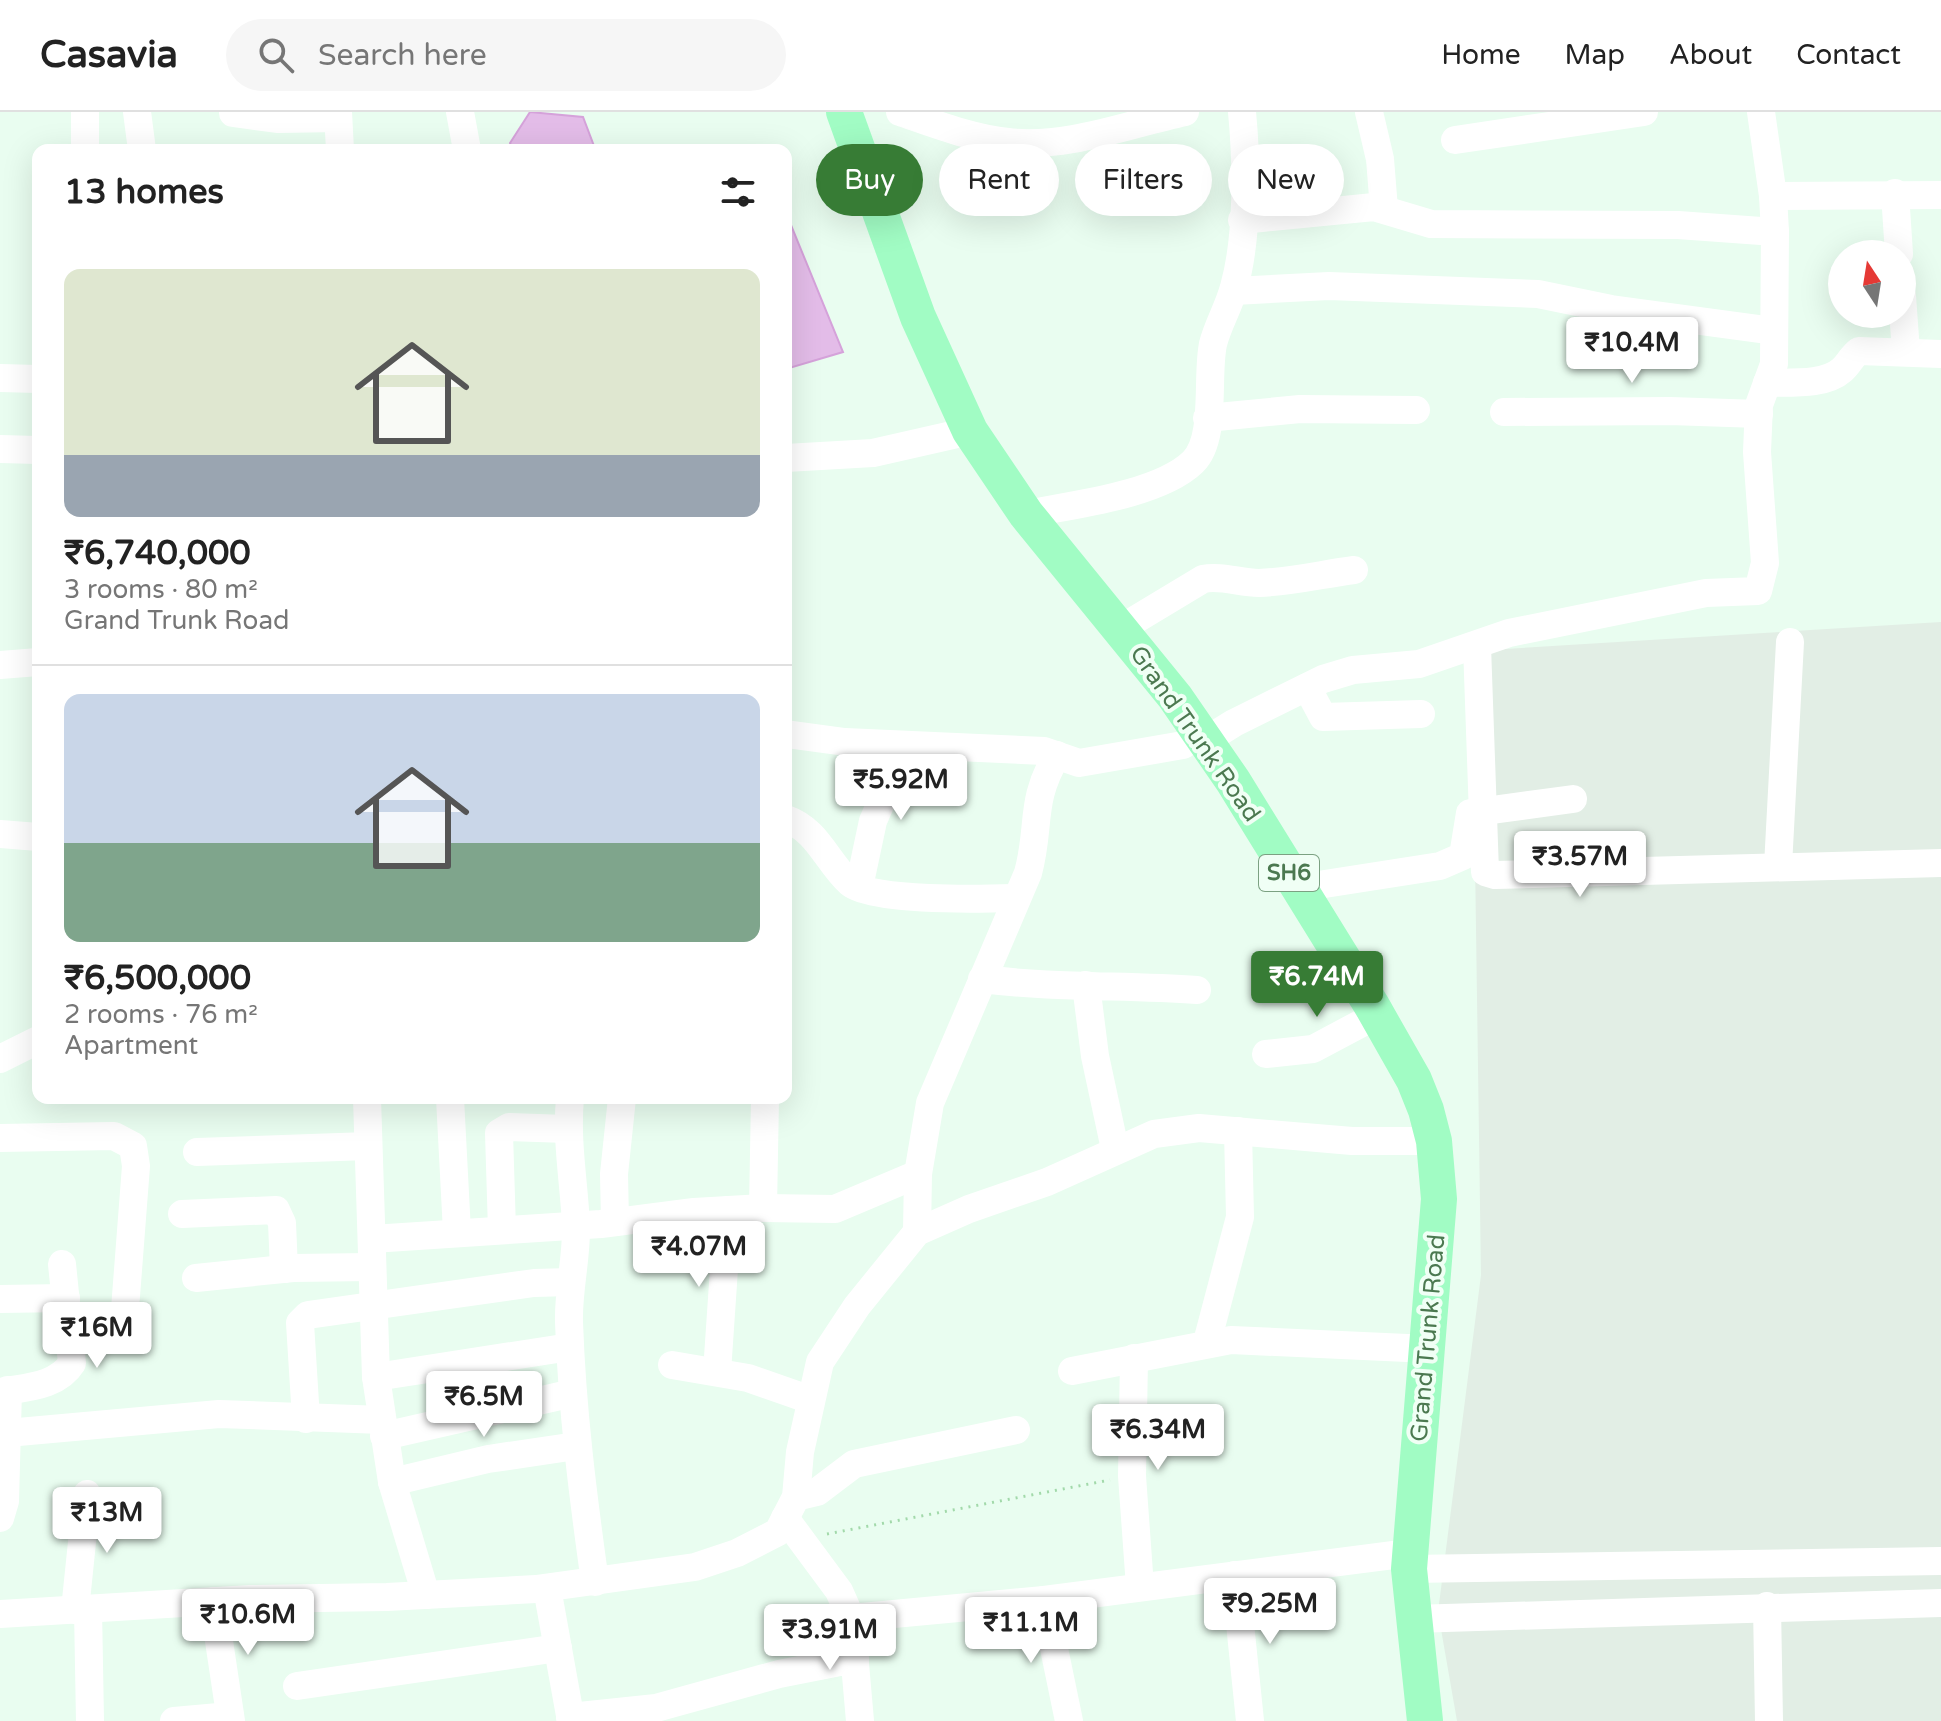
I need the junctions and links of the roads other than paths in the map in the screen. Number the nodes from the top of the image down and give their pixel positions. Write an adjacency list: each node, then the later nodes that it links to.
1 (85, 112): 17 (street)
2 (137, 112): 18 (street)
3 (227, 112): 12 (street)
4 (460, 112): 20 (street)
5 (844, 112): 40 (main road, Grand Trunk Road / SH6)
6 (900, 112): 14 (street)
7 (1185, 112): 15 (street)
8 (1242, 112): 25 (street)
9 (1369, 112): 24 (street)
10 (1644, 112): 13 (street)
11 (1761, 112): 23 (street)
12 (338, 115): 19 (street)
13 (1606, 115): 16 (street)
14 (942, 119): 15 (street)
15 (1088, 123)
16 (1455, 140)
17 (85, 144)
18 (141, 144)
19 (340, 144)
20 (466, 144)
21 (1895, 193): 22 (street); 23 (street); 27 (street)
22 (1941, 195)
23 (1773, 196): 26 (street)
24 (1384, 209): 25 (street); 26 (street)
25 (1242, 220): 28 (street)
26 (1775, 232): 30 (street)
27 (1898, 240)
28 (1234, 291): 30 (street); 39 (street)
29 (1904, 328): 31 (street)
30 (1774, 331): 35 (street)
31 (1906, 352): 32 (street); 35 (street)
32 (1941, 354)
33 (0, 378): 34 (street)
34 (32, 379)
35 (1767, 383): 38 (street)
36 (1416, 410): 39 (street)
37 (1504, 412): 38 (street)
38 (1759, 414): 48 (street)
39 (1207, 418): 44 (street)
40 (970, 431): 43 (street); 44 (main road, Grand Trunk Road / SH6)
41 (0, 449): 42 (street)
42 (32, 450)
43 (792, 458)
44 (1026, 514): 46 (main road, Grand Trunk Road / SH6)
45 (1354, 570): 46 (street)
46 (1120, 629): 54 (main road, Grand Trunk Road / SH6)
47 (1790, 642): 63 (street)
48 (1477, 646): 51 (street); 58 (street)
49 (32, 662): 50 (street)
50 (0, 665)
51 (1307, 687): 52 (street); 54 (street)
52 (1421, 714)
53 (792, 735): 55 (street)
54 (1203, 737): 56 (street); 65 (main road, Grand Trunk Road / SH6)
55 (906, 745): 56 (street); 64 (street)
56 (1057, 755): 66 (street)
57 (1573, 799): 58 (street)
58 (1482, 808): 63 (street); 65 (street)
59 (792, 822): 64 (street)
60 (0, 834): 61 (street)
61 (32, 837)
62 (1941, 863): 63 (street)
63 (1778, 866)
64 (859, 887): 66 (street)
65 (1299, 888): 70 (main road, Grand Trunk Road / SH6)
66 (1015, 898): 67 (street)
67 (982, 979): 68 (street); 86 (street)
68 (1086, 985): 69 (street); 84 (street)
69 (1197, 990)
70 (1377, 1015): 72 (street); 82 (main road, Grand Trunk Road / SH6)
71 (32, 1043): 73 (street)
72 (1266, 1054)
73 (0, 1059)
74 (367, 1104): 83 (street)
75 (450, 1104): 93 (street)
76 (569, 1104): 79 (street)
77 (621, 1104): 90 (street)
78 (765, 1104): 87 (street)
79 (567, 1129): 91 (street); 92 (street)
80 (1238, 1131): 82 (street); 84 (street); 103 (street)
81 (0, 1138): 102 (street)
82 (1434, 1141): 105 (main road, Grand Trunk Road / SH6)
83 (368, 1146): 85 (street); 95 (street)
84 (1115, 1149): 94 (street)
85 (197, 1152)
86 (918, 1174): 87 (street); 94 (street)
87 (763, 1208): 88 (street)
88 (728, 1210): 90 (street); 109 (street)
89 (182, 1214): 97 (street)
90 (615, 1222): 91 (street)
91 (576, 1226): 92 (street); 99 (street)
92 (502, 1230): 93 (street)
93 (457, 1232): 95 (street)
94 (917, 1232): 113 (street)
95 (372, 1253): 97 (street); 101 (street)
96 (62, 1264): 102 (street)
97 (284, 1269): 98 (street)
98 (196, 1278)
99 (571, 1282): 101 (street); 104 (street)
100 (0, 1299): 102 (street)
101 (373, 1305): 110 (street); 114 (street)
102 (68, 1311): 111 (street)
103 (1207, 1342): 105 (street); 106 (street)
104 (570, 1347): 110 (street); 112 (street)
105 (1429, 1349): 123 (main road, Grand Trunk Road / SH6)
106 (1134, 1358): 108 (street); 127 (street)
107 (672, 1365): 109 (street)
108 (1072, 1371)
109 (717, 1372): 113 (street)
110 (376, 1377): 115 (street)
111 (4, 1391): 117 (street)
112 (573, 1393): 115 (street); 118 (street)
113 (811, 1400): 122 (street)
114 (306, 1419): 115 (street); 117 (street)
115 (383, 1428): 119 (street)
116 (1016, 1430): 122 (street)
117 (7, 1433): 121 (street)
118 (576, 1446): 119 (street); 126 (street)
119 (392, 1482): 129 (street)
120 (87, 1494): 134 (street)
121 (0, 1518)
122 (793, 1518): 126 (street); 136 (street)
123 (1409, 1561): 124 (street); 125 (street); 137 (main road, Grand Trunk Road / SH6)
124 (1941, 1561)
125 (1235, 1575): 127 (street); 147 (street)
126 (595, 1582): 128 (street)
127 (1140, 1587): 130 (street)
128 (547, 1588): 129 (street); 138 (street)
129 (426, 1595): 131 (street)
130 (1044, 1600): 136 (street); 146 (street)
131 (213, 1601): 134 (street); 141 (street)
132 (1941, 1603): 133 (street)
133 (1767, 1606): 137 (street); 149 (street)
134 (82, 1609): 135 (street); 143 (street)
135 (0, 1614)
136 (851, 1618): 139 (street)
137 (1413, 1619): 148 (main road, Grand Trunk Road / SH6)
138 (558, 1648): 140 (street); 142 (street)
139 (855, 1659): 142 (street); 145 (street)
140 (297, 1686)
141 (231, 1719): 144 (street)
142 (571, 1719)
143 (90, 1721)
144 (174, 1721)
145 (860, 1721)
146 (1069, 1721)
147 (1250, 1721)
148 (1425, 1721)
149 (1769, 1721)

